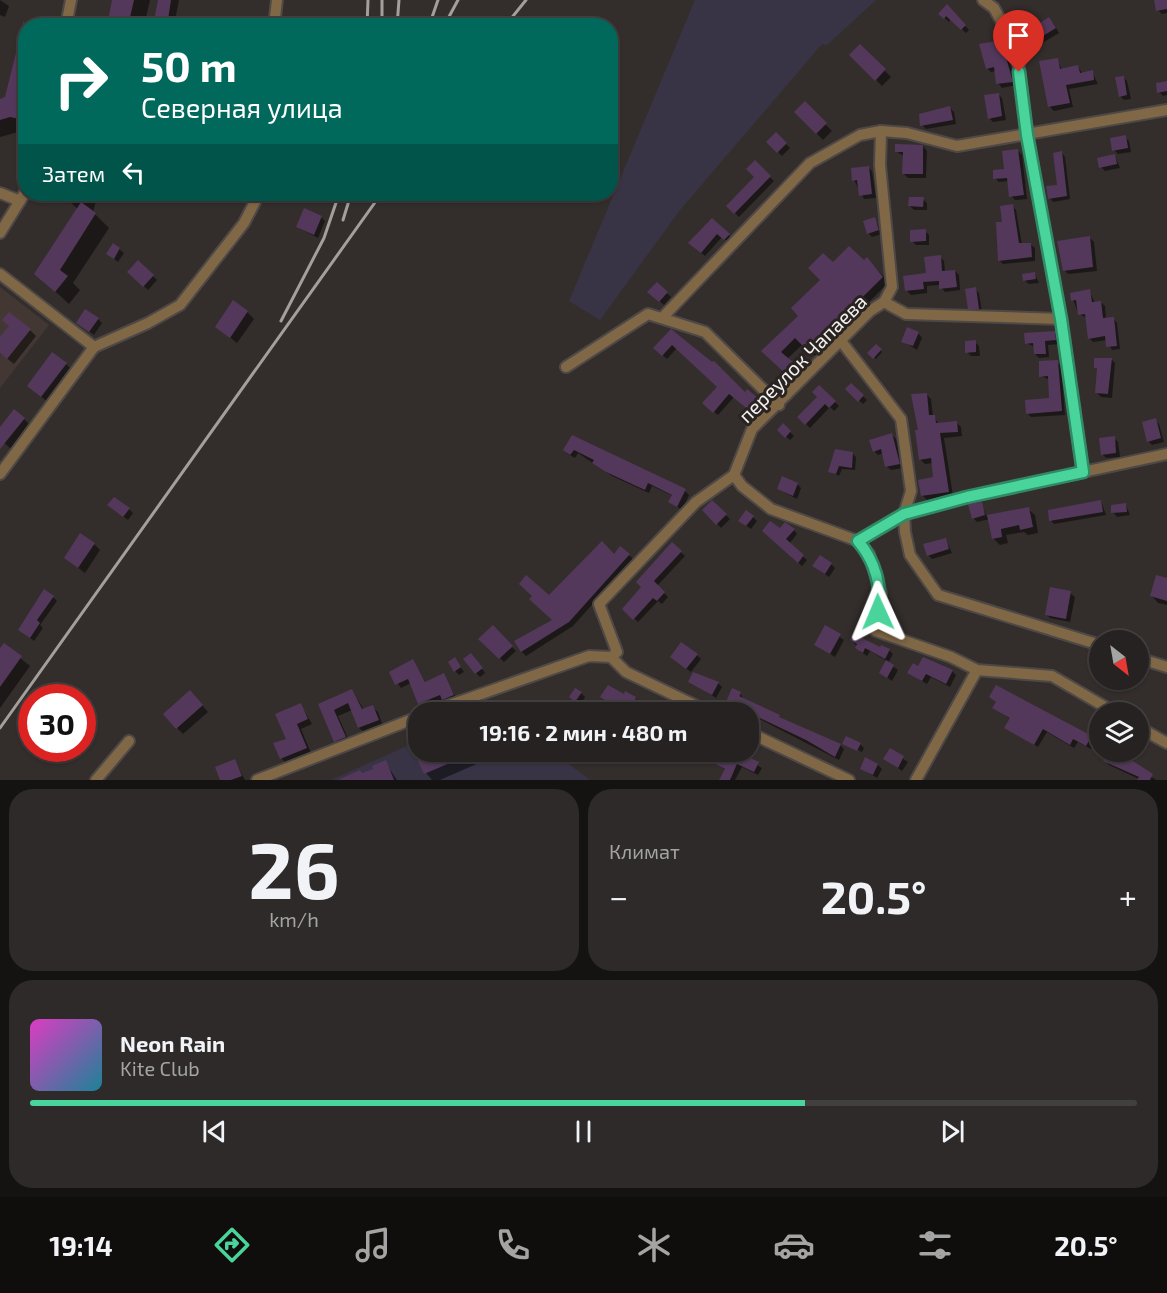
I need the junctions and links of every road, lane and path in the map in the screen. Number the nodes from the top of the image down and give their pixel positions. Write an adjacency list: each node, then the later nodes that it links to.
1 (70, 0): 4 (street)
2 (277, 0): 5 (street)
3 (983, 0): 8 (street)
4 (67, 18)
5 (275, 18)
6 (1167, 110): 8 (street)
7 (881, 131): 8 (street); 15 (street); 16 (street)
8 (1027, 135): 17 (street)
9 (0, 193): 10 (street)
10 (18, 195)
11 (20, 201): 13 (street)
12 (255, 201): 19 (street)
13 (0, 233)
14 (0, 274): 19 (street)
15 (884, 302): 17 (street); 18 (street, переулок Чапаева)
16 (662, 318): 20 (street); 21 (street)
17 (1061, 319): 23 (street)
18 (841, 341): 21 (street, переулок Чапаева); 26 (street)
19 (94, 347): 24 (street)
20 (566, 367)
21 (778, 405): 25 (street, переулок Чапаева)
22 (1167, 454): 23 (street)
23 (1083, 472): 26 (street)
24 (0, 474)
25 (734, 475): 27 (street); 29 (street)
26 (904, 514): 27 (street); 28 (street)
27 (858, 541): 32 (street)
28 (1089, 642)
29 (611, 657): 33 (street); 34 (street)
30 (1149, 662): 31 (street)
31 (1167, 668)
32 (977, 670): 35 (street); 44 (street)
33 (458, 702)
34 (688, 702)
35 (1097, 702)
36 (408, 721): 42 (street)
37 (1149, 733): 40 (street)
38 (759, 737): 43 (street)
39 (129, 741): 41 (street)
40 (1167, 743)
41 (96, 780)
42 (257, 780)
43 (849, 780)
44 (916, 780)

